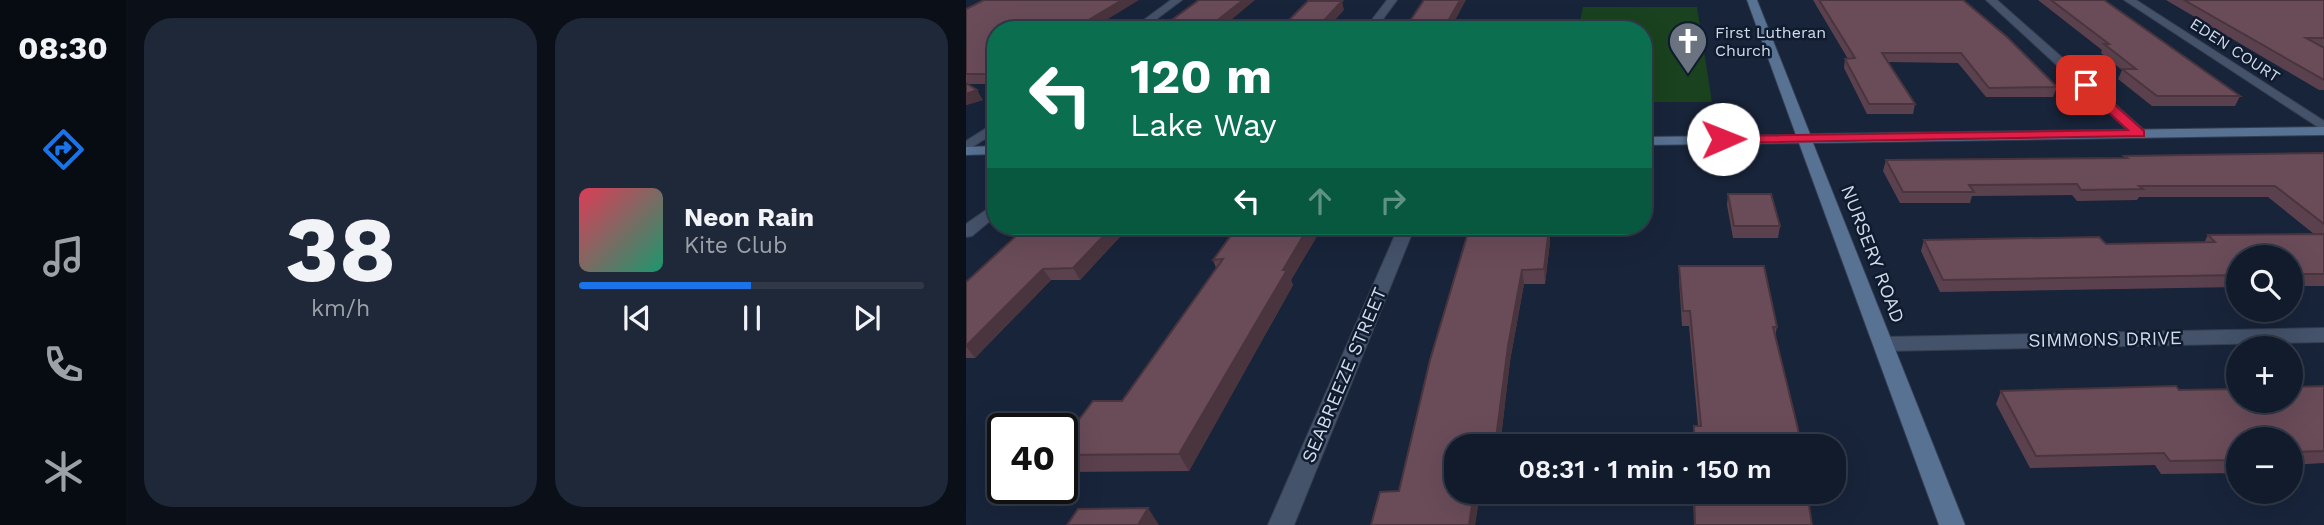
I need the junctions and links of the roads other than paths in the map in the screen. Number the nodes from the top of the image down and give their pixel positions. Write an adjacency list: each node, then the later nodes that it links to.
1 (1177, 0): 6 (street)
2 (1392, 0): 7 (street)
3 (1752, 0): 11 (street, NURSERY ROAD)
4 (1991, 0): 10 (street)
5 (2129, 0): 8 (street, EDEN COURT)
6 (1148, 21)
7 (1376, 21)
8 (2324, 129): 10 (street)
9 (987, 133): 13 (street)
10 (2139, 133): 11 (street)
11 (1803, 138): 12 (street); 19 (street, NURSERY ROAD)
12 (1652, 141)
13 (966, 149): 14 (street)
14 (987, 150)
15 (987, 215): 16 (street)
16 (966, 232)
17 (1403, 235): 20 (street, SEABREEZE STREET)
18 (2324, 335): 19 (street, SIMMONS DRIVE)
19 (1885, 344): 21 (street, NURSERY ROAD)
20 (1281, 525)
21 (1952, 525)

